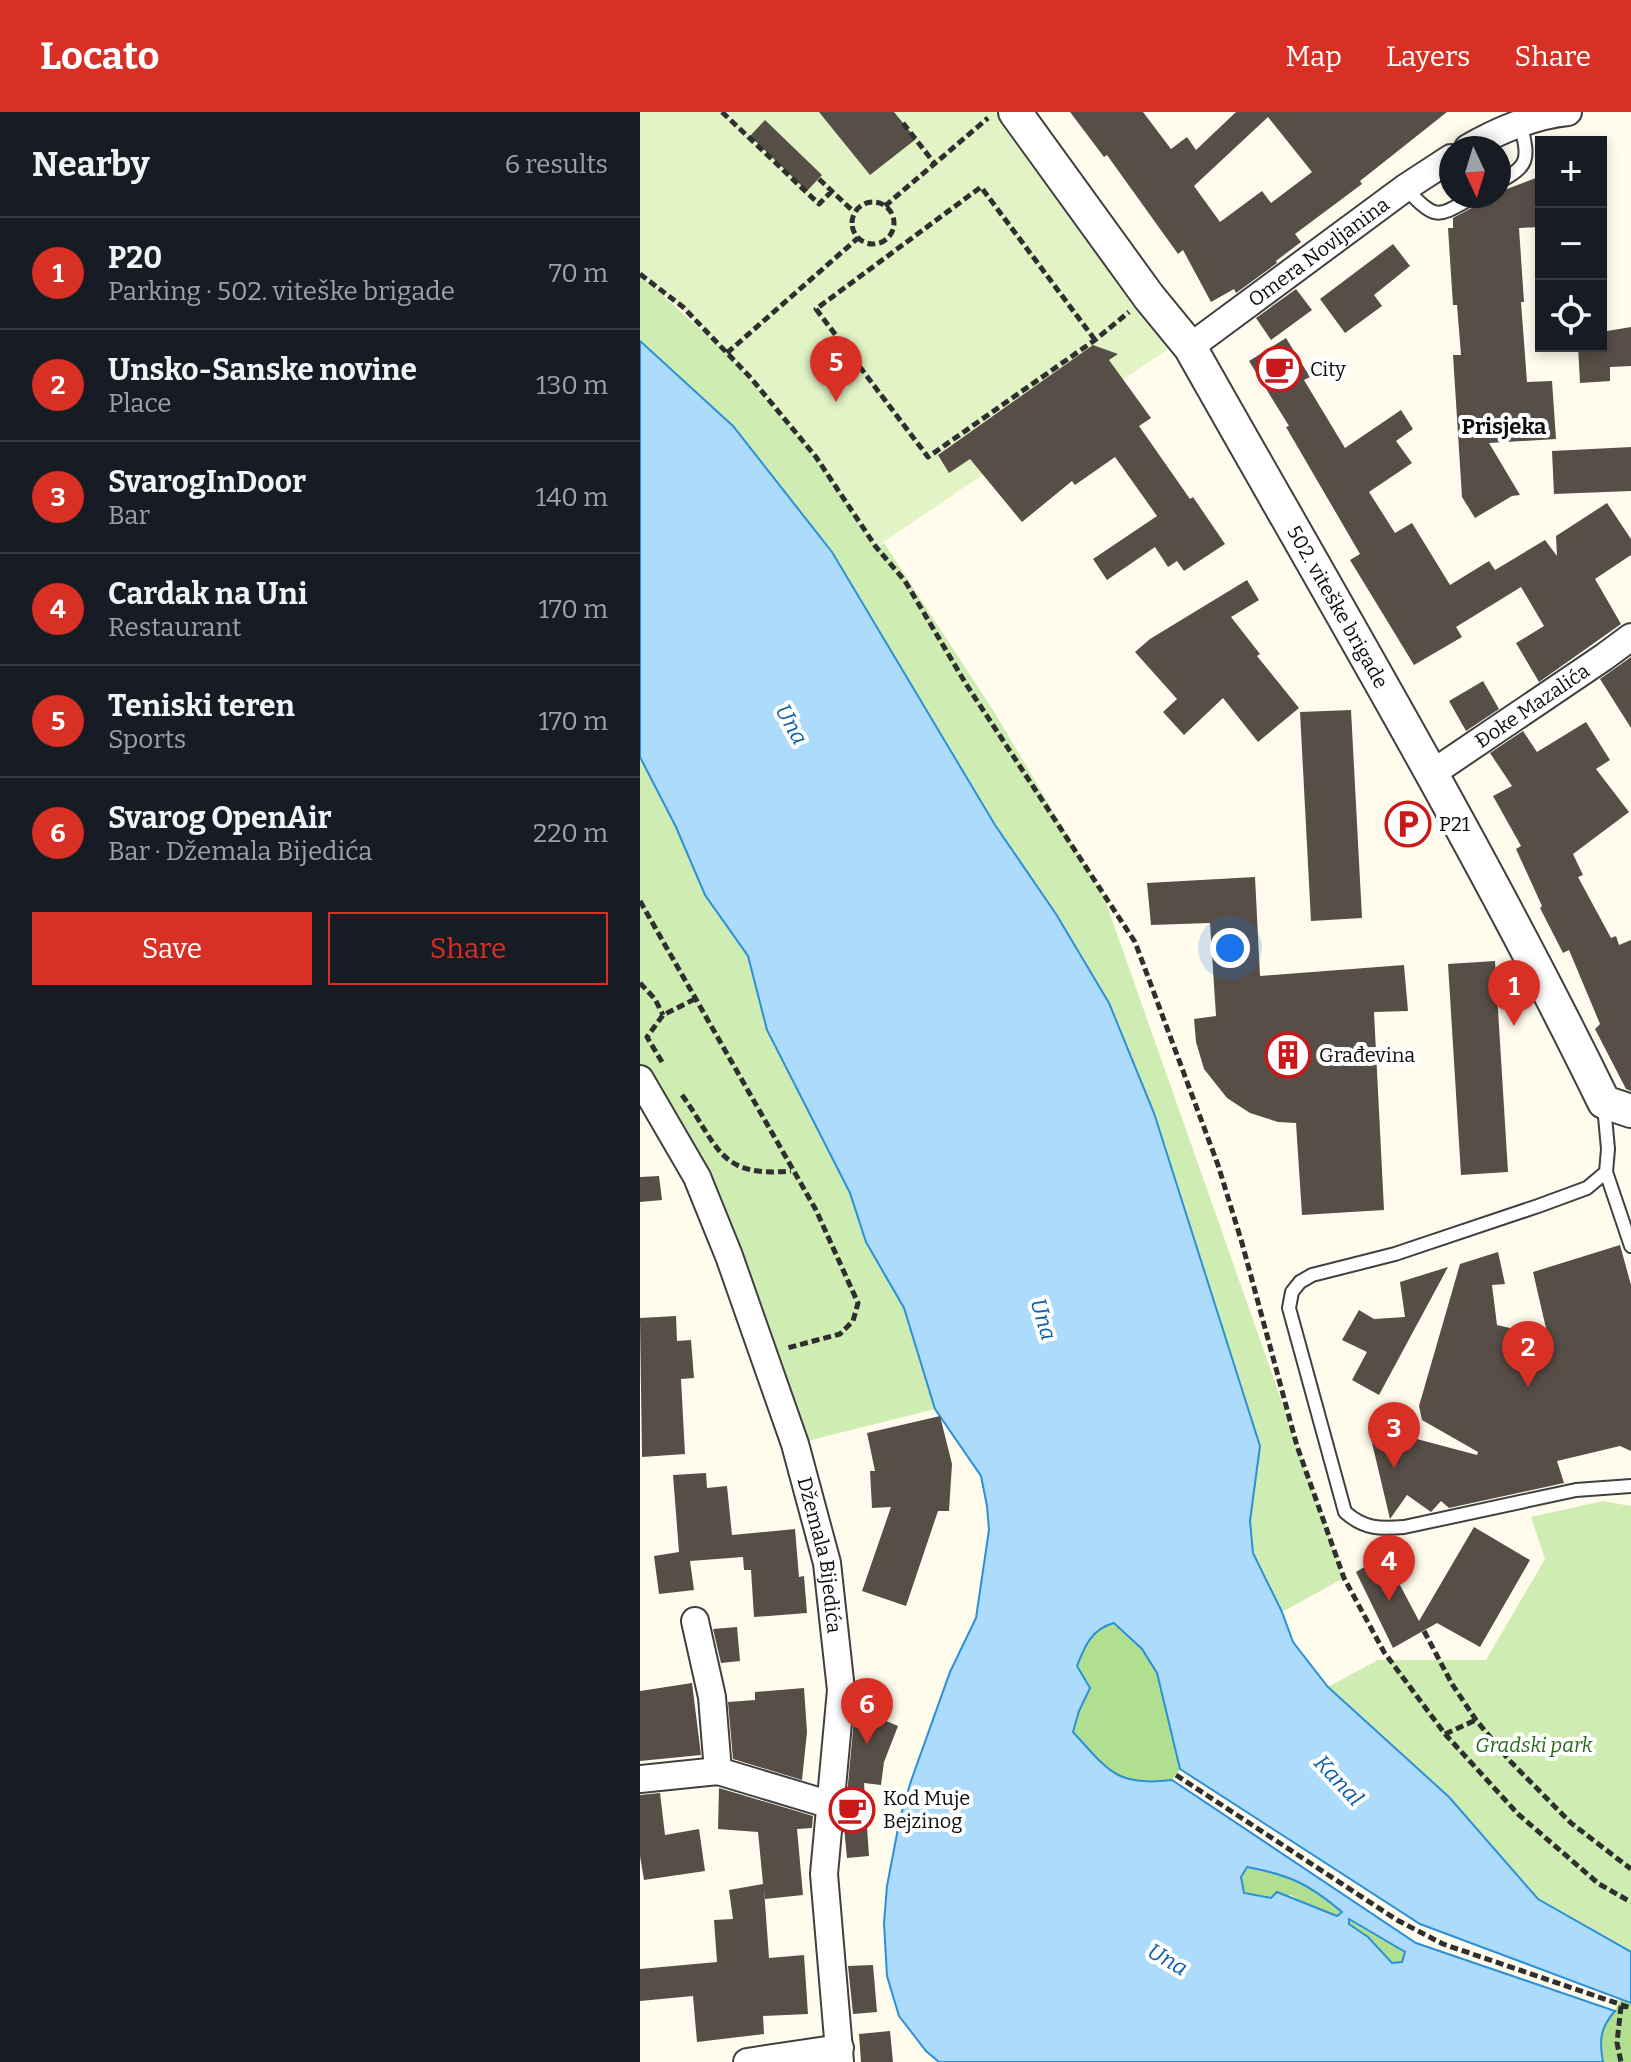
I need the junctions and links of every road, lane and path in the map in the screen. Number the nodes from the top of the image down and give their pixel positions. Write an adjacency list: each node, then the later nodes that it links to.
1 (722, 112): 13 (path)
2 (995, 112): 8 (path)
3 (1015, 112): 21 (street, 502. viteške brigade)
4 (1568, 112): 6 (street)
5 (903, 123): 8 (path)
6 (1521, 125): 7 (street); 10 (lane)
7 (1489, 136)
8 (935, 164): 14 (path)
9 (1439, 166): 12 (street, Omera Novljanina)
10 (1511, 174)
11 (819, 179): 13 (path)
12 (1405, 188): 15 (lane); 23 (street, Omera Novljanina)
13 (831, 192): 16 (path)
14 (885, 206): 16 (path); 17 (path)
15 (1453, 208)
16 (854, 212): 18 (path)
17 (889, 237): 18 (path); 19 (path)
18 (858, 238): 24 (path)
19 (899, 248): 22 (path); 22 (path)
20 (640, 274): 24 (path)
21 (1149, 297): 22 (path); 23 (street, 502. viteške brigade)
22 (1095, 340)
23 (1190, 347): 26 (street, 502. viteške brigade)
24 (727, 353): 45 (path)
25 (1631, 637): 26 (street, Đoke Mazalića)
26 (1431, 774): 36 (street, 502. viteške brigade)
27 (640, 901): 29 (path)
28 (640, 983): 30 (path)
29 (697, 998): 30 (path); 37 (path)
30 (663, 1015): 31 (path)
31 (647, 1037): 32 (path); 33 (path)
32 (643, 1048)
33 (669, 1074)
34 (640, 1079): 40 (street, Džemala Bijedića)
35 (676, 1086): 37 (path)
36 (1618, 1106): 38 (lane)
37 (791, 1171): 40 (path)
38 (1606, 1172): 39 (lane); 41 (lane)
39 (1631, 1246)
40 (762, 1353): 49 (street, Džemala Bijedića)
41 (1631, 1486)
42 (695, 1621): 46 (street)
43 (1424, 1631): 44 (path)
44 (1476, 1720): 45 (path); 50 (path)
45 (1445, 1734): 51 (path)
46 (718, 1771): 48 (street); 49 (street)
47 (1176, 1775): 52 (path)
48 (640, 1779)
49 (831, 1805): 54 (street, Džemala Bijedića)
50 (1631, 1869)
51 (1631, 1902)
52 (1621, 2006): 53 (path); 56 (path)
53 (1631, 2008)
54 (840, 2055): 55 (street)
55 (747, 2062)
56 (1621, 2062)

